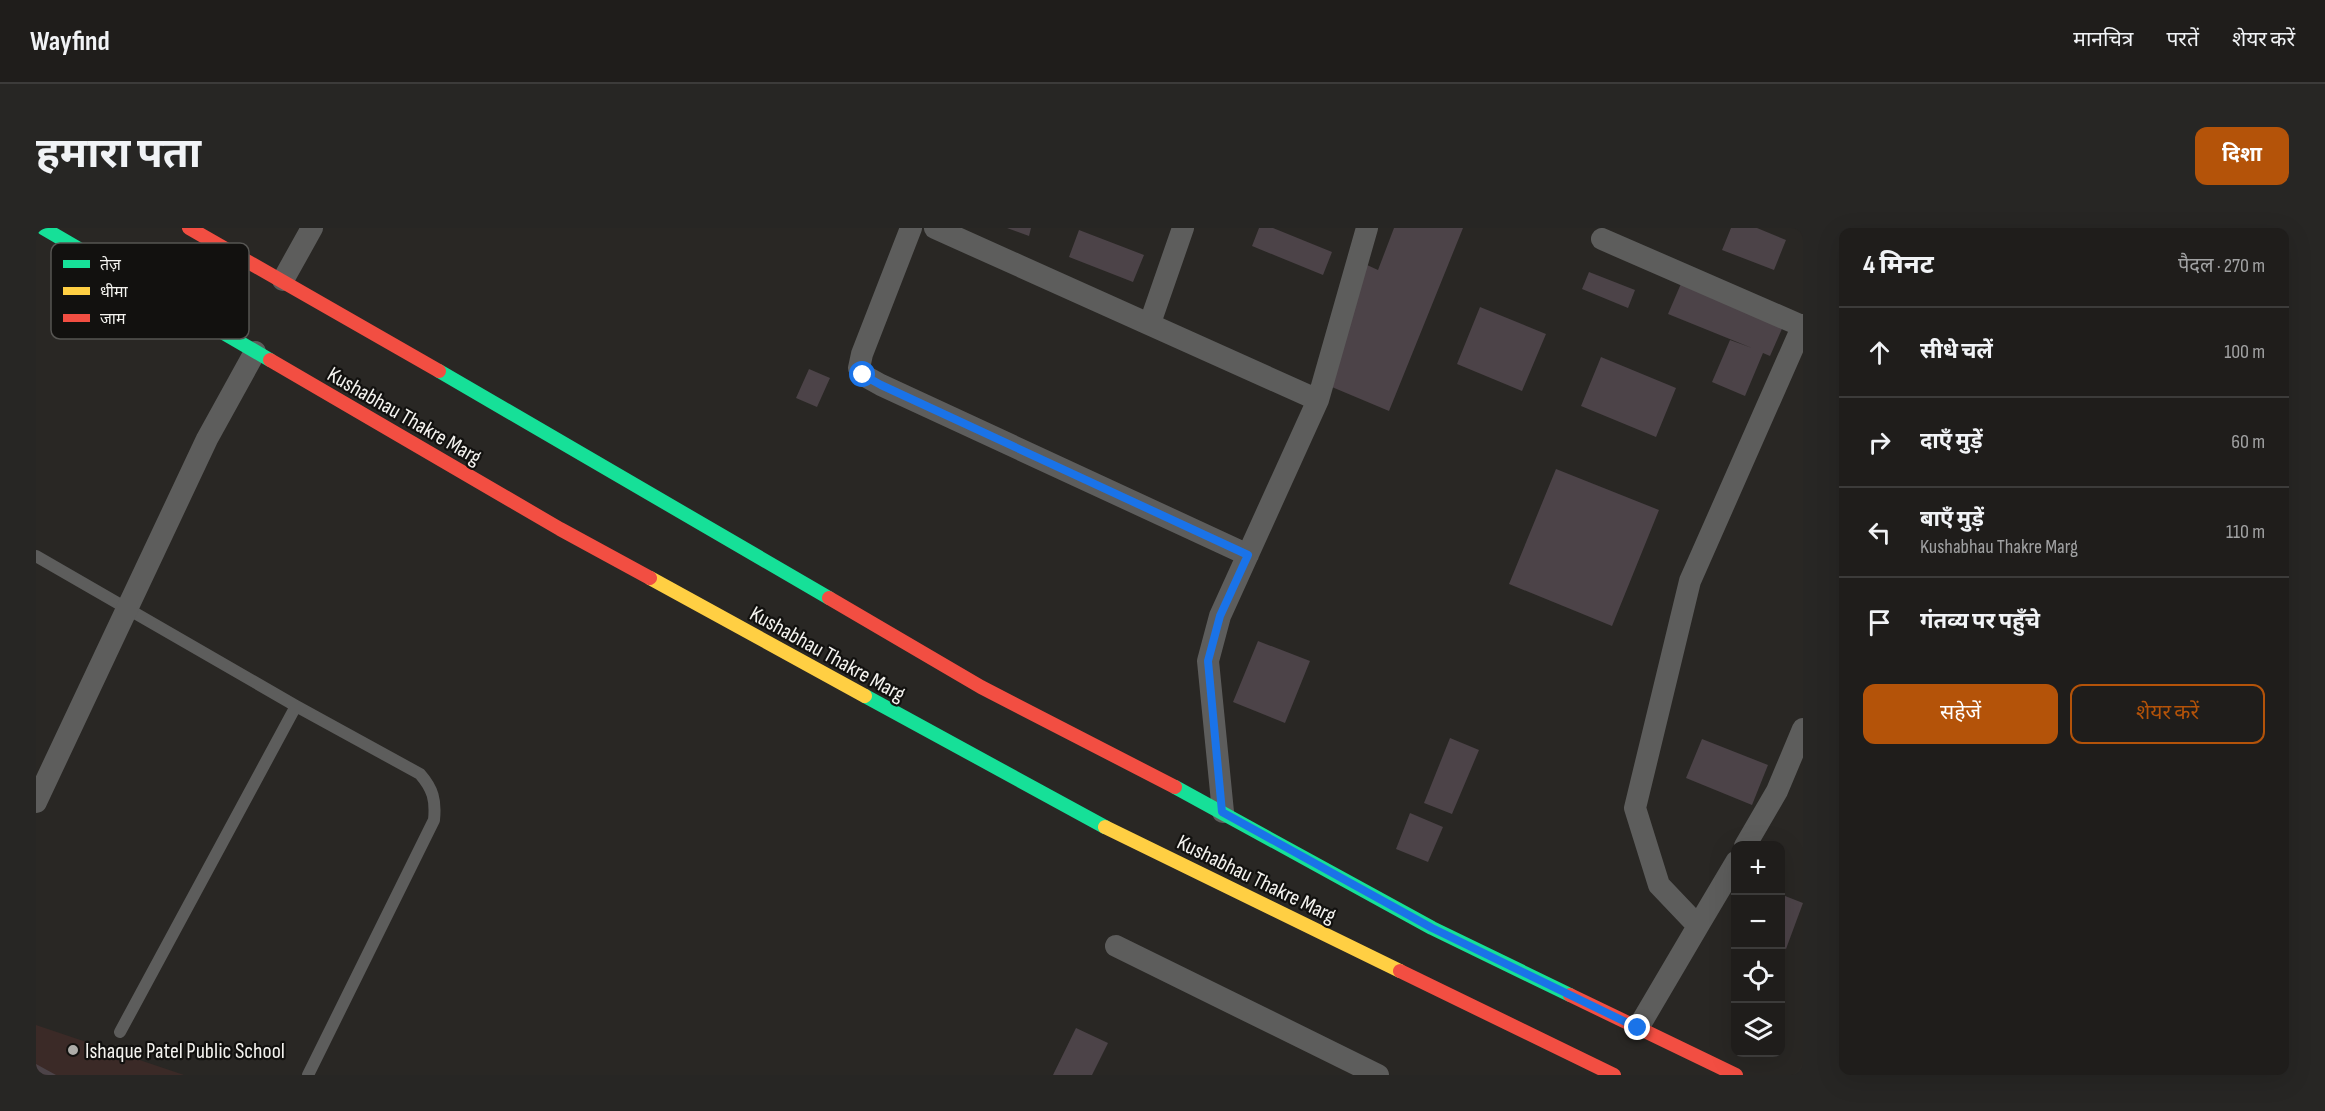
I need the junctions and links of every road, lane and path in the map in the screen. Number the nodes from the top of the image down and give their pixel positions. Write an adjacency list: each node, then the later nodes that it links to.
1 (43, 228): 9 (main road, Kushabhau Thakre Marg)
2 (189, 228): 10 (main road, Kushabhau Thakre Marg)
3 (312, 228): 12 (street)
4 (911, 228): 18 (street)
5 (935, 228): 13 (street)
6 (1183, 228): 13 (street)
7 (1367, 228): 17 (street)
8 (1602, 239): 14 (street)
9 (69, 243)
10 (216, 243)
11 (249, 261): 12 (main road, Kushabhau Thakre Marg)
12 (283, 280): 24 (main road, Kushabhau Thakre Marg)
13 (1150, 323): 17 (street)
14 (1803, 326): 27 (street)
15 (233, 339): 16 (main road, Kushabhau Thakre Marg)
16 (255, 352): 20 (street); 33 (main road, Kushabhau Thakre Marg)
17 (1318, 400): 18 (street)
18 (1248, 555): 24 (street)
19 (36, 556): 20 (lane)
20 (128, 608): 21 (lane); 23 (street)
21 (296, 706): 30 (lane); 31 (lane)
22 (1803, 729): 25 (street)
23 (36, 802)
24 (1222, 812): 29 (main road, Kushabhau Thakre Marg)
25 (1748, 841)
26 (1731, 870): 27 (street)
27 (1698, 926): 29 (street)
28 (1116, 946): 32 (street)
29 (1638, 1028): 34 (main road, Kushabhau Thakre Marg)
30 (120, 1032)
31 (308, 1075)
32 (1378, 1075)
33 (1614, 1075)
34 (1736, 1075)

